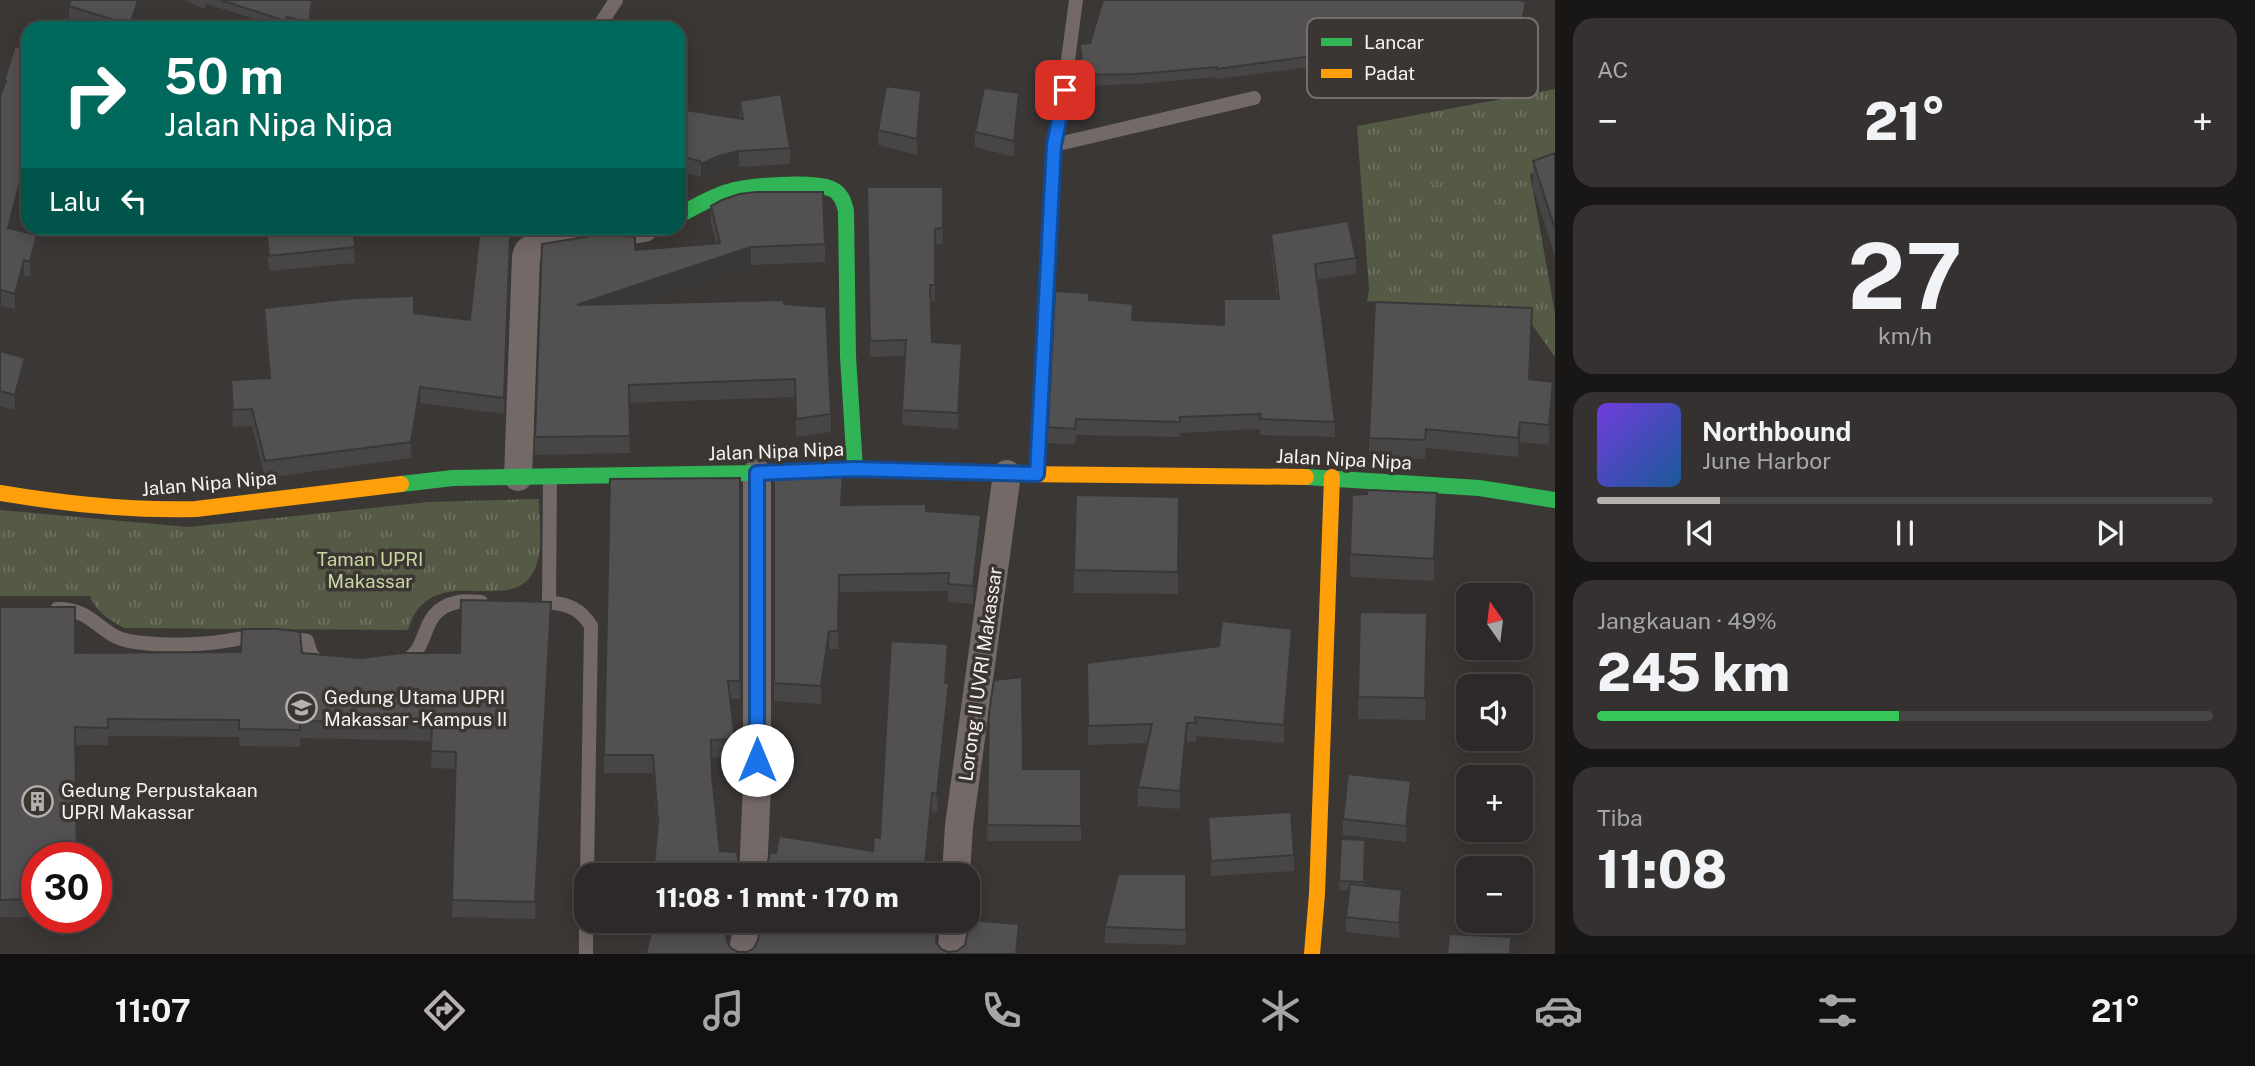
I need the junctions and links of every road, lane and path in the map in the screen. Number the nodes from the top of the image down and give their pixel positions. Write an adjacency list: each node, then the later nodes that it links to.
1 (616, 0): 3 (lane)
2 (1076, 0): 5 (lane)
3 (602, 21)
4 (1254, 98): 5 (lane)
5 (1054, 145): 11 (lane)
6 (686, 212): 8 (street)
7 (602, 235): 12 (street)
8 (855, 469): 9 (street, Jalan Nipa Nipa); 10 (street, Jalan Nipa Nipa)
9 (757, 473): 13 (street, Jalan Nipa Nipa); 22 (street)
10 (1007, 474): 11 (street, Jalan Nipa Nipa); 23 (street, Lorong II UVRI Makassar)
11 (1037, 474): 14 (street, Jalan Nipa Nipa)
12 (518, 477): 13 (street, Jalan Nipa Nipa); 15 (street, Jalan Nipa Nipa)
13 (550, 477): 21 (lane)
14 (1332, 477): 16 (street, Jalan Nipa Nipa); 30 (street)
15 (0, 493)
16 (1555, 500)
17 (497, 602): 20 (lane)
18 (41, 609): 19 (lane)
19 (344, 664)
20 (391, 665)
21 (587, 863)
22 (754, 863)
23 (957, 863)
24 (586, 933): 27 (lane)
25 (746, 933): 28 (street)
26 (953, 933): 29 (street)
27 (586, 954)
28 (742, 954)
29 (950, 954)
30 (1312, 954)

